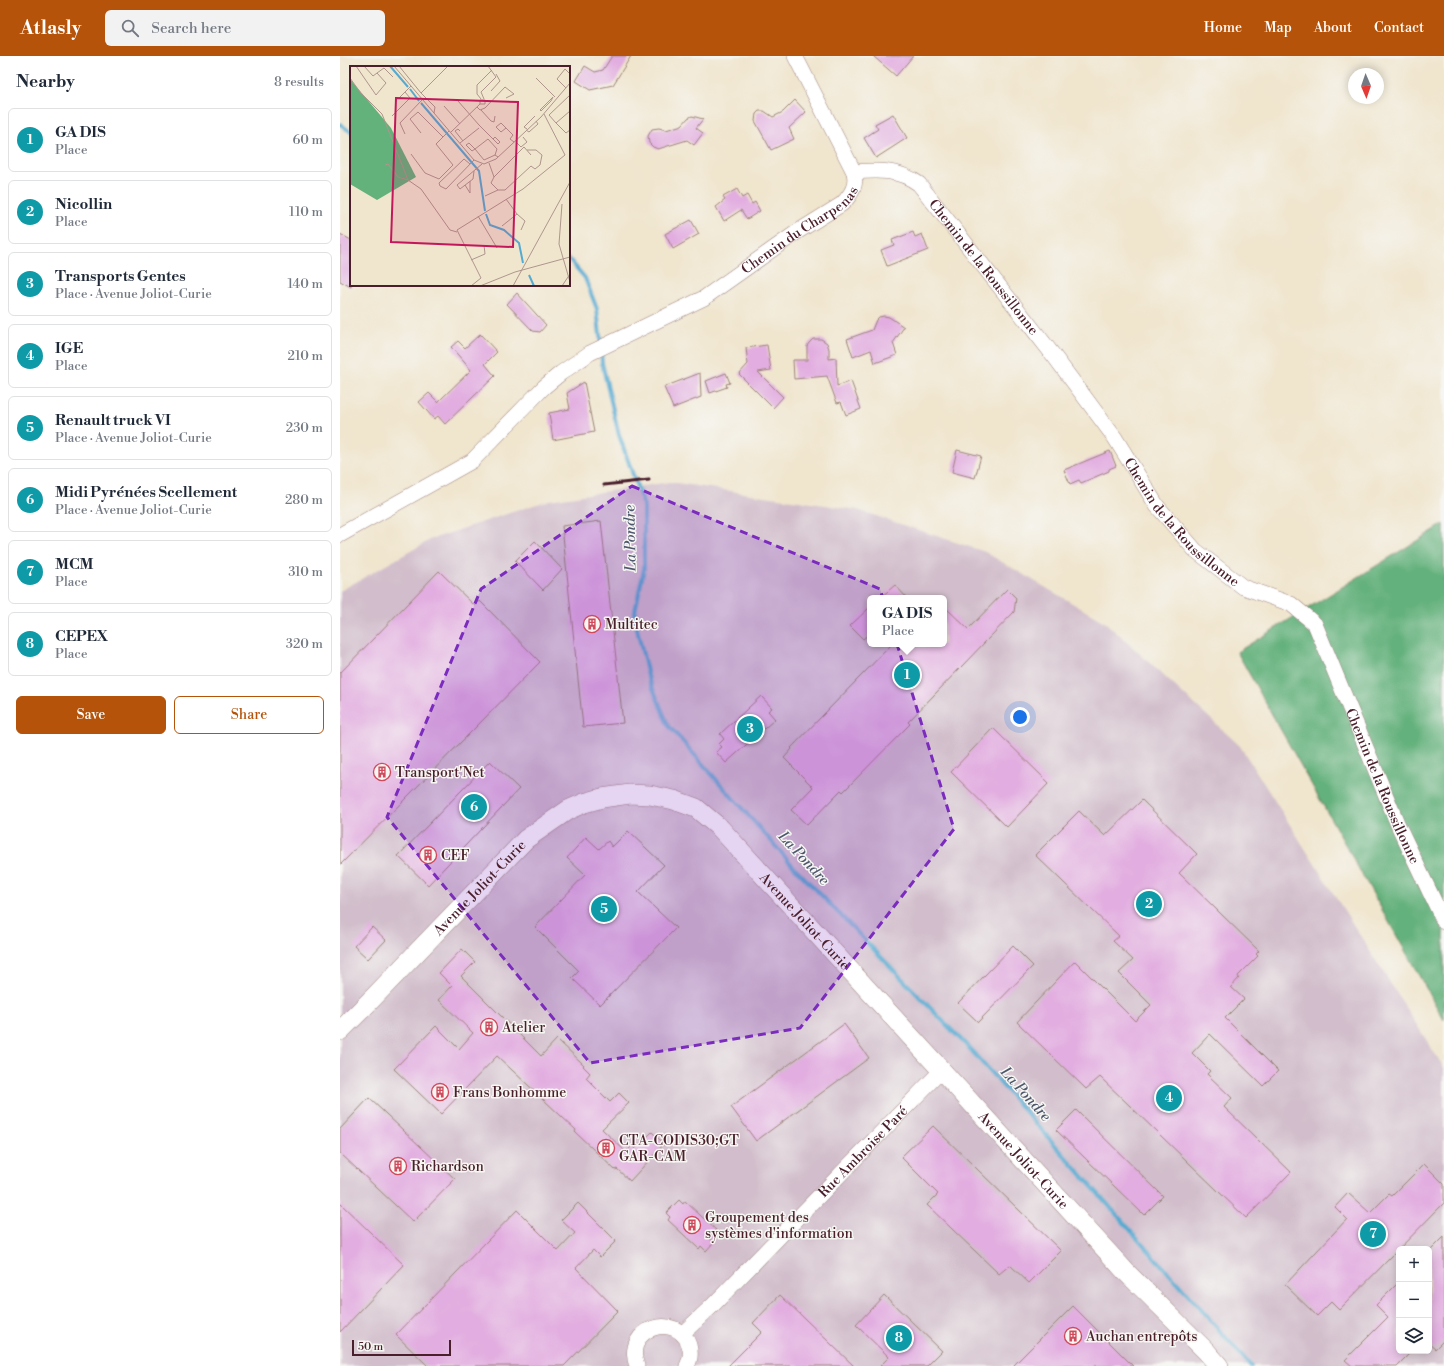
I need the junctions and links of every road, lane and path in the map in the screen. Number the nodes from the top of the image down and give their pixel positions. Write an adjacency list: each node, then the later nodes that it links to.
1 (794, 56): 2 (street, Chemin du Charpenas)
2 (854, 172): 3 (street, Chemin du Charpenas); 4 (street, Chemin de la Roussillonne)
3 (340, 535)
4 (1444, 922)
5 (340, 1032): 6 (street, Avenue Joliot-Curie)
6 (942, 1070): 7 (street, Rue Ambroise Paré); 10 (street, Avenue Joliot-Curie)
7 (682, 1334): 8 (street); 9 (street)
8 (637, 1366)
9 (687, 1366)
10 (1219, 1366)

